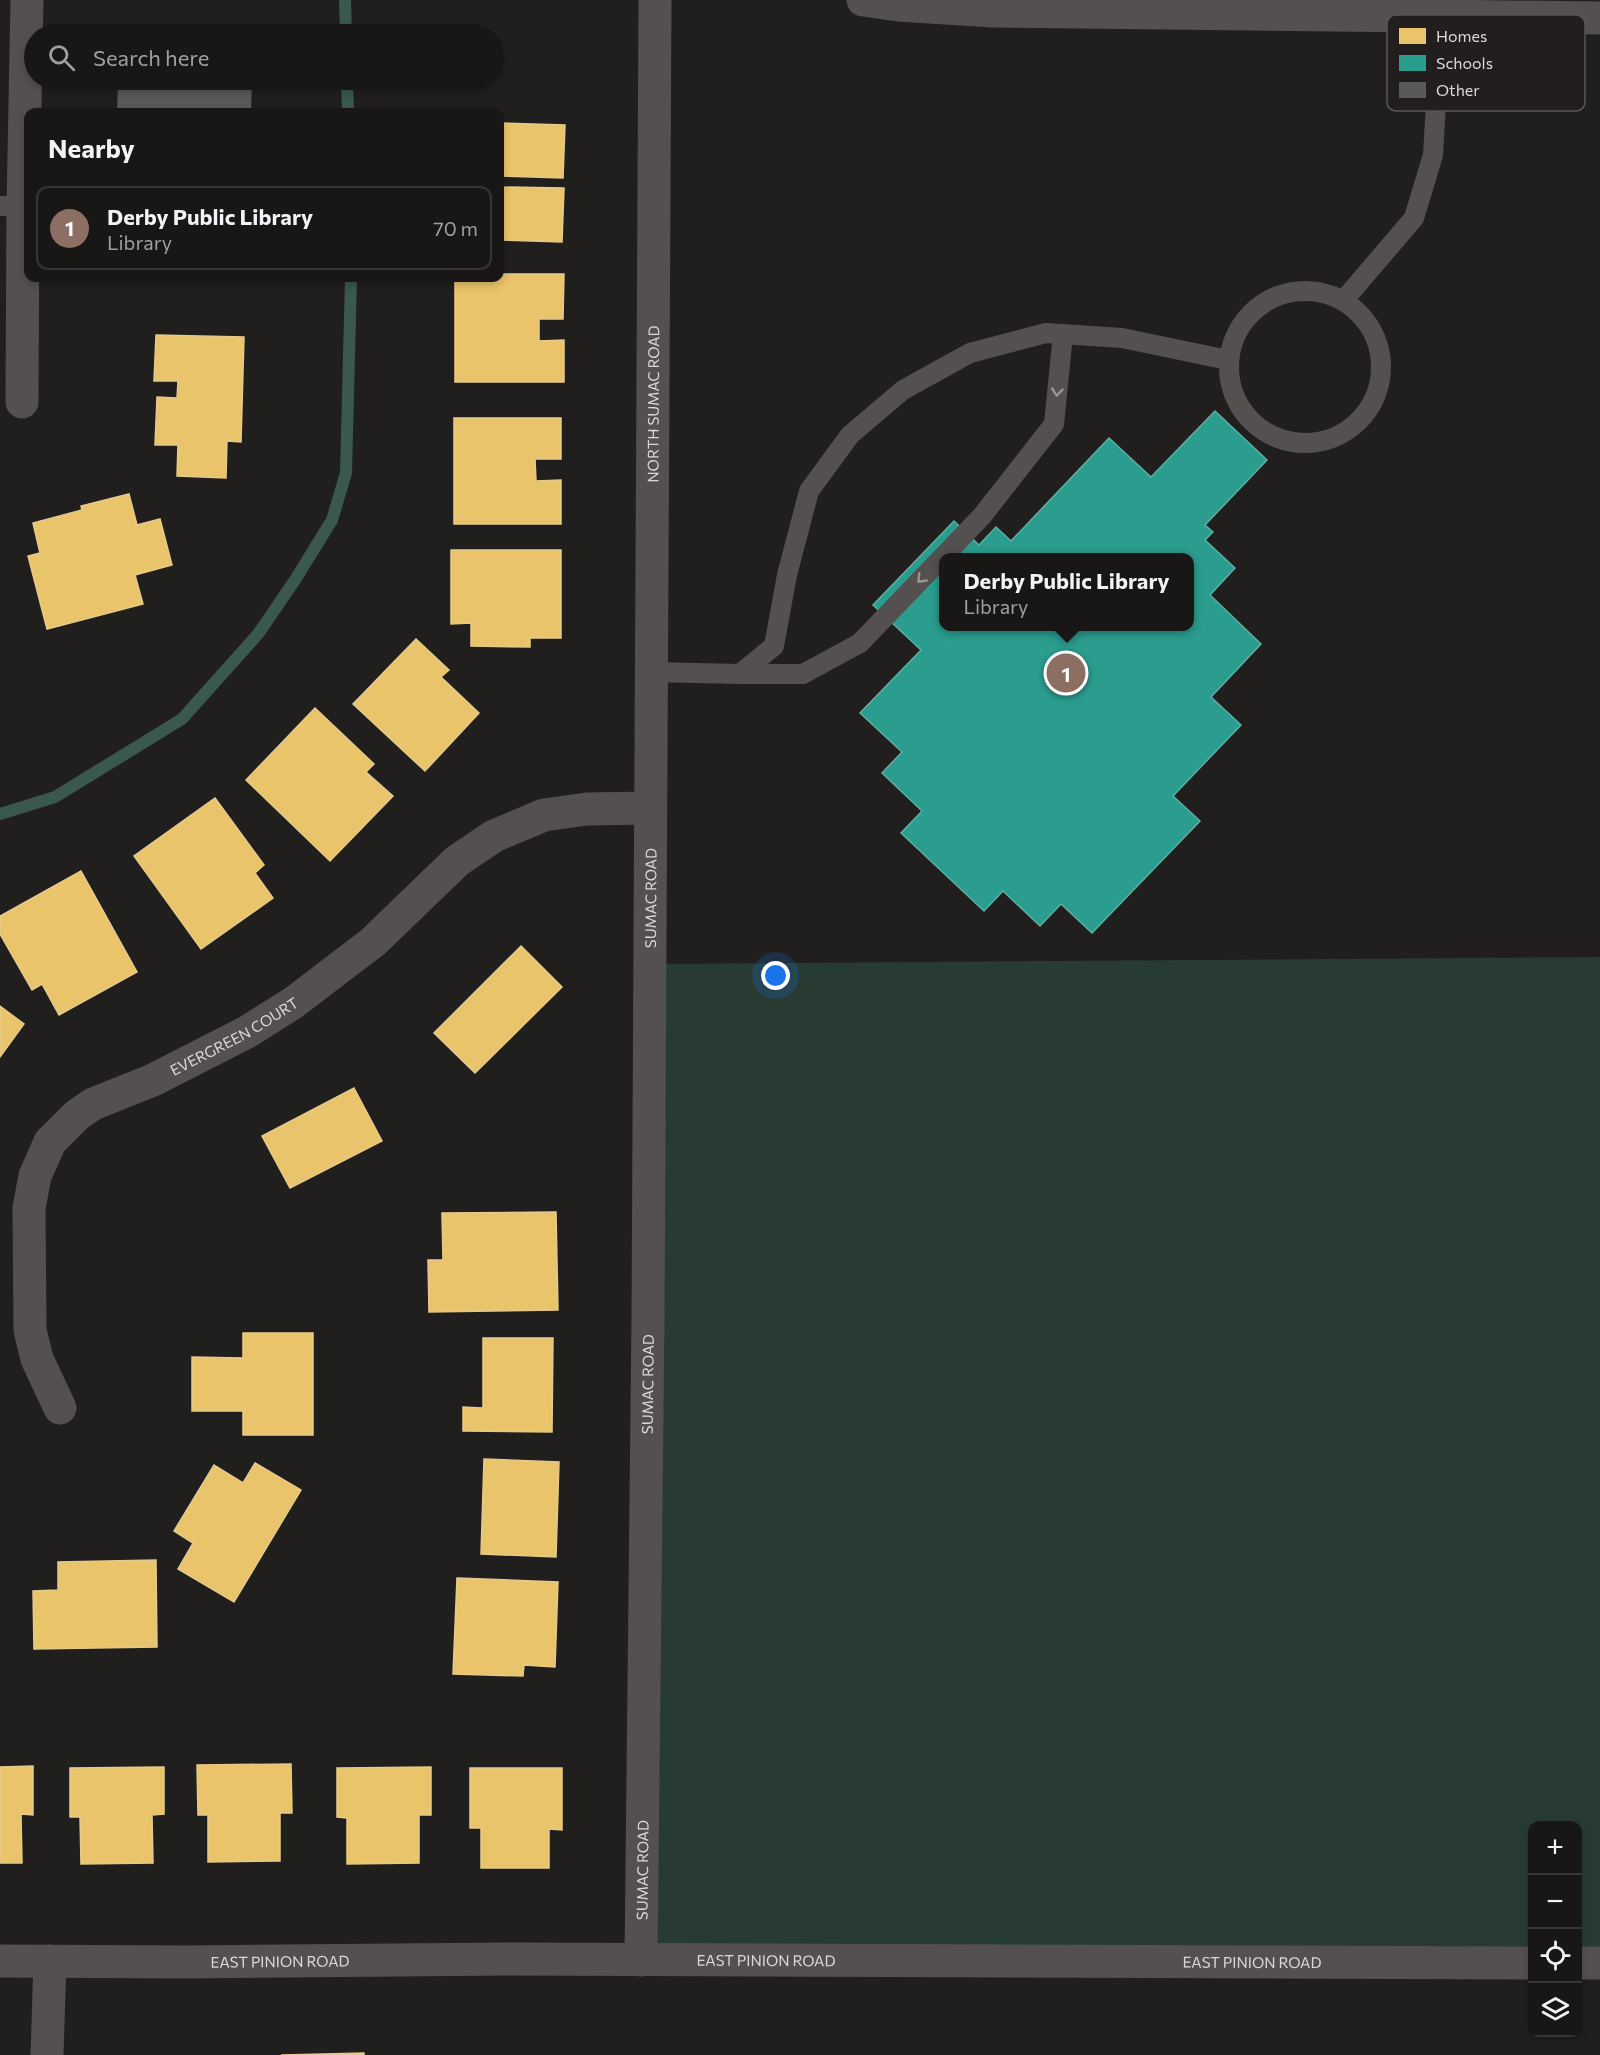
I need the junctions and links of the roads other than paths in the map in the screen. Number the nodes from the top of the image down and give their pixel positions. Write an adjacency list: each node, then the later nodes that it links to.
1 (27, 0): 7 (street)
2 (655, 0): 17 (street, NORTH SUMAC ROAD)
3 (863, 0): 4 (street)
4 (1387, 15)
5 (1585, 18): 6 (street)
6 (1600, 18)
7 (25, 24)
8 (24, 39): 10 (street)
9 (1436, 111): 11 (lane)
10 (11, 206): 14 (street)
11 (1343, 300): 13 (lane); 13 (lane)
12 (1063, 334): 13 (lane); 15 (lane, one-way to 15); 18 (lane)
13 (1228, 360)
14 (22, 402)
15 (946, 553)
16 (939, 561): 18 (lane, one-way to 18)
17 (651, 672): 18 (lane); 19 (street, NORTH SUMAC ROAD)
18 (740, 674)
19 (650, 808): 20 (street, EVERGREEN COURT); 21 (street, SUMAC ROAD)
20 (60, 1408)
21 (640, 1960): 23 (street, EAST PINION ROAD); 24 (street, EAST PINION ROAD)
22 (0, 1961): 23 (street, EAST PINION ROAD)
23 (50, 1961): 27 (street)
24 (1528, 1963)
25 (1582, 1963): 26 (street)
26 (1600, 1963)
27 (47, 2055)

